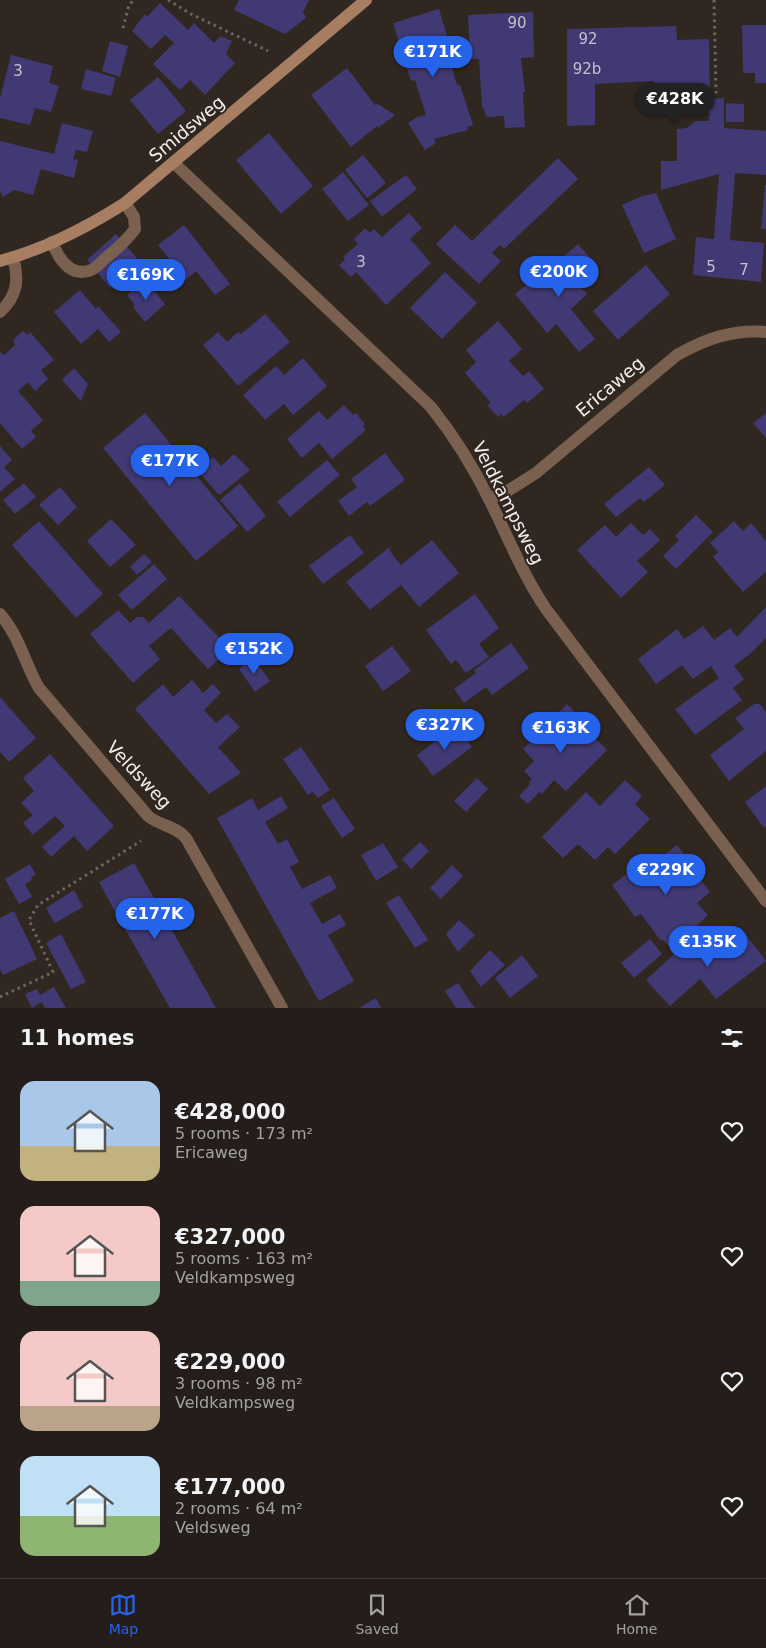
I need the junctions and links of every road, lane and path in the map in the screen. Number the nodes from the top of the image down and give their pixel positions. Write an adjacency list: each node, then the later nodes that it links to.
1 (134, 0): 5 (path)
2 (168, 0): 6 (path)
3 (366, 0): 6 (main road, Smidsweg)
4 (714, 0): 7 (path)
5 (123, 28)
6 (293, 63): 8 (main road, Smidsweg)
7 (716, 95)
8 (174, 163): 9 (main road, Smidsweg); 15 (street, Veldkampsweg)
9 (124, 203): 10 (main road, Smidsweg); 10 (street)
10 (52, 242): 11 (main road, Smidsweg)
11 (13, 257): 12 (main road, Smidsweg); 13 (street)
12 (0, 261)
13 (0, 312)
14 (766, 332): 15 (street, Ericaweg)
15 (490, 499): 18 (street, Veldkampsweg)
16 (0, 614): 17 (street, Veldsweg)
17 (165, 826): 19 (path); 20 (street, Veldsweg)
18 (766, 901)
19 (0, 997)
20 (282, 1008)

